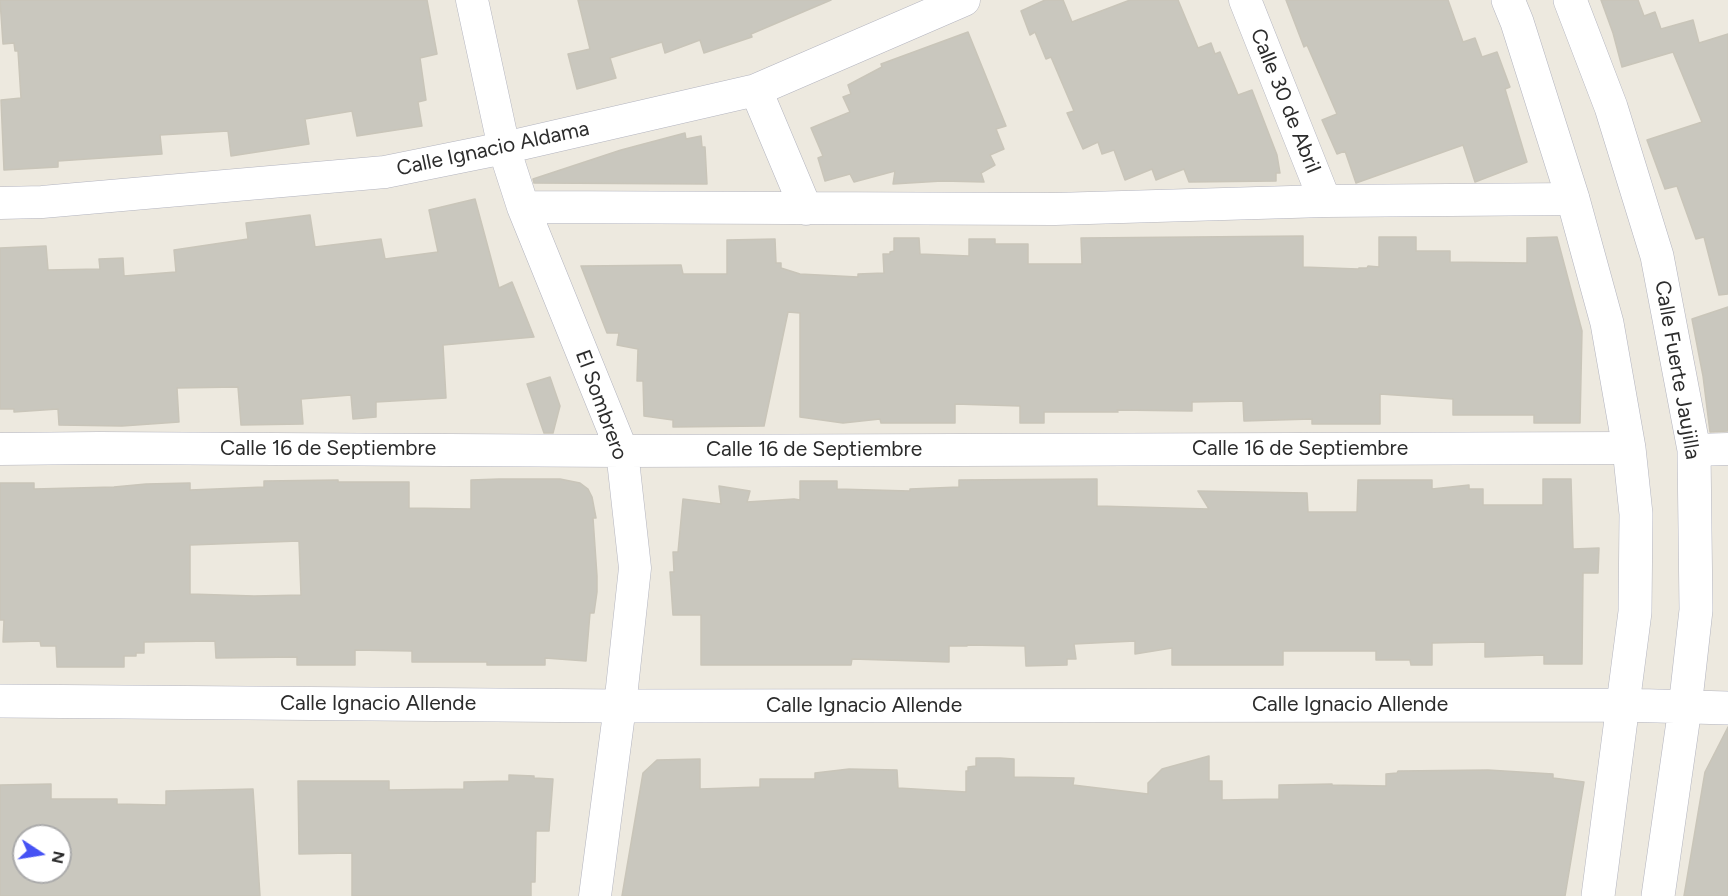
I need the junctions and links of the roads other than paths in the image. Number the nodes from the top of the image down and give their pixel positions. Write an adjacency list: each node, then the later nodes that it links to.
1 (472, 0): 7 (street, El Sombrero)
2 (964, 0): 6 (street, Calle Ignacio Aldama)
3 (1245, 0): 9 (street, Calle 30 de Abril)
4 (1508, 0): 8 (main road)
5 (1570, 0): 16 (main road, Calle Fuerte Jaujilla)
6 (756, 90): 7 (street, Calle Ignacio Aldama); 12 (street)
7 (504, 148): 10 (street, Calle Ignacio Aldama); 11 (street, El Sombrero)
8 (1573, 199): 9 (street); 13 (main road)
9 (1325, 201): 12 (street)
10 (0, 203)
11 (523, 207): 12 (street); 17 (street, El Sombrero)
12 (806, 209)
13 (1629, 448): 17 (street, Calle 16 de Septiembre); 19 (main road)
14 (0, 449): 17 (street, Calle 16 de Septiembre)
15 (1728, 449): 16 (street)
16 (1694, 450): 21 (main road, Calle Fuerte Jaujilla)
17 (622, 451): 20 (street, El Sombrero)
18 (0, 701): 20 (main road, Calle Ignacio Allende)
19 (1622, 705): 20 (main road, Calle Ignacio Allende); 21 (main road, Calle Ignacio Allende); 24 (main road)
20 (620, 706): 23 (street, El Sombrero)
21 (1684, 708): 22 (main road, Calle Ignacio Allende); 25 (main road, Calle Fuerte Jaujilla)
22 (1728, 708)
23 (595, 896)
24 (1598, 896)
25 (1658, 896)

